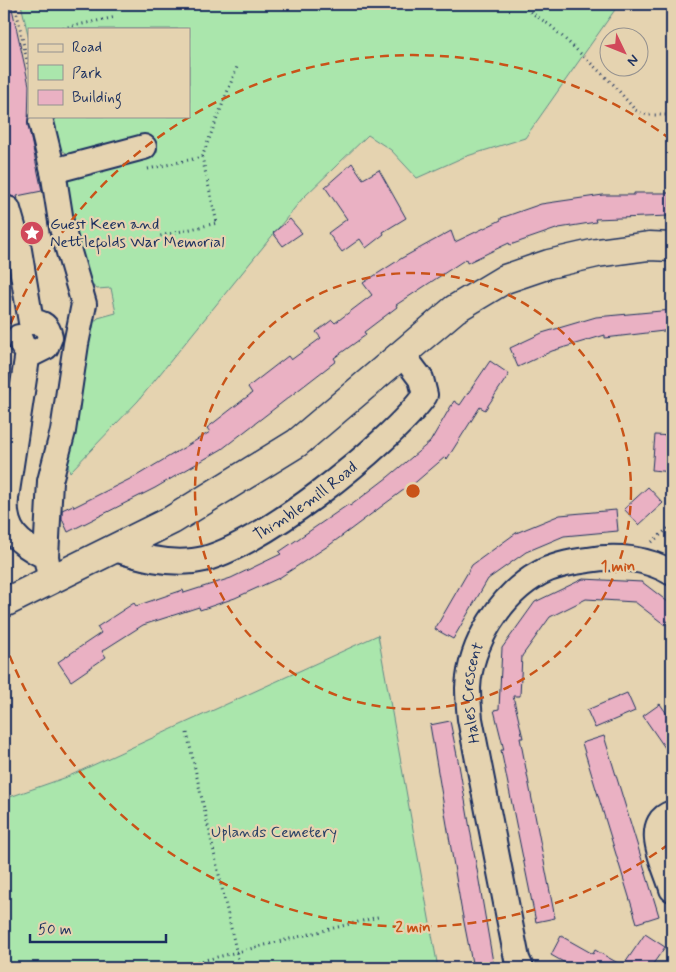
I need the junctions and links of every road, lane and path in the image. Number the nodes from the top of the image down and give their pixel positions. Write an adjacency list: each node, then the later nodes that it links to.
1 (16, 4): 5 (path)
2 (526, 9): 7 (path)
3 (116, 17): 4 (path)
4 (63, 28)
5 (28, 65)
6 (237, 68): 9 (path)
7 (672, 115)
8 (41, 122): 11 (street)
9 (202, 157): 10 (path); 13 (path)
10 (146, 158): 11 (street)
11 (53, 171): 21 (street)
12 (8, 209): 17 (street)
13 (160, 236)
14 (672, 247): 16 (main road)
15 (672, 264): 16 (main road)
16 (432, 330): 18 (main road)
17 (21, 337): 19 (street)
18 (403, 355): 20 (main road); 20 (street, Thimblemill Road)
19 (5, 498): 21 (street)
20 (115, 549): 21 (main road)
21 (49, 569): 23 (main road)
22 (672, 573): 31 (street, Hales Crescent)
23 (4, 603)
24 (187, 733): 28 (path)
25 (672, 813): 26 (street)
26 (672, 889)
27 (378, 917): 28 (path)
28 (236, 952): 29 (path); 30 (path)
29 (173, 968)
30 (240, 968)
31 (521, 968)

